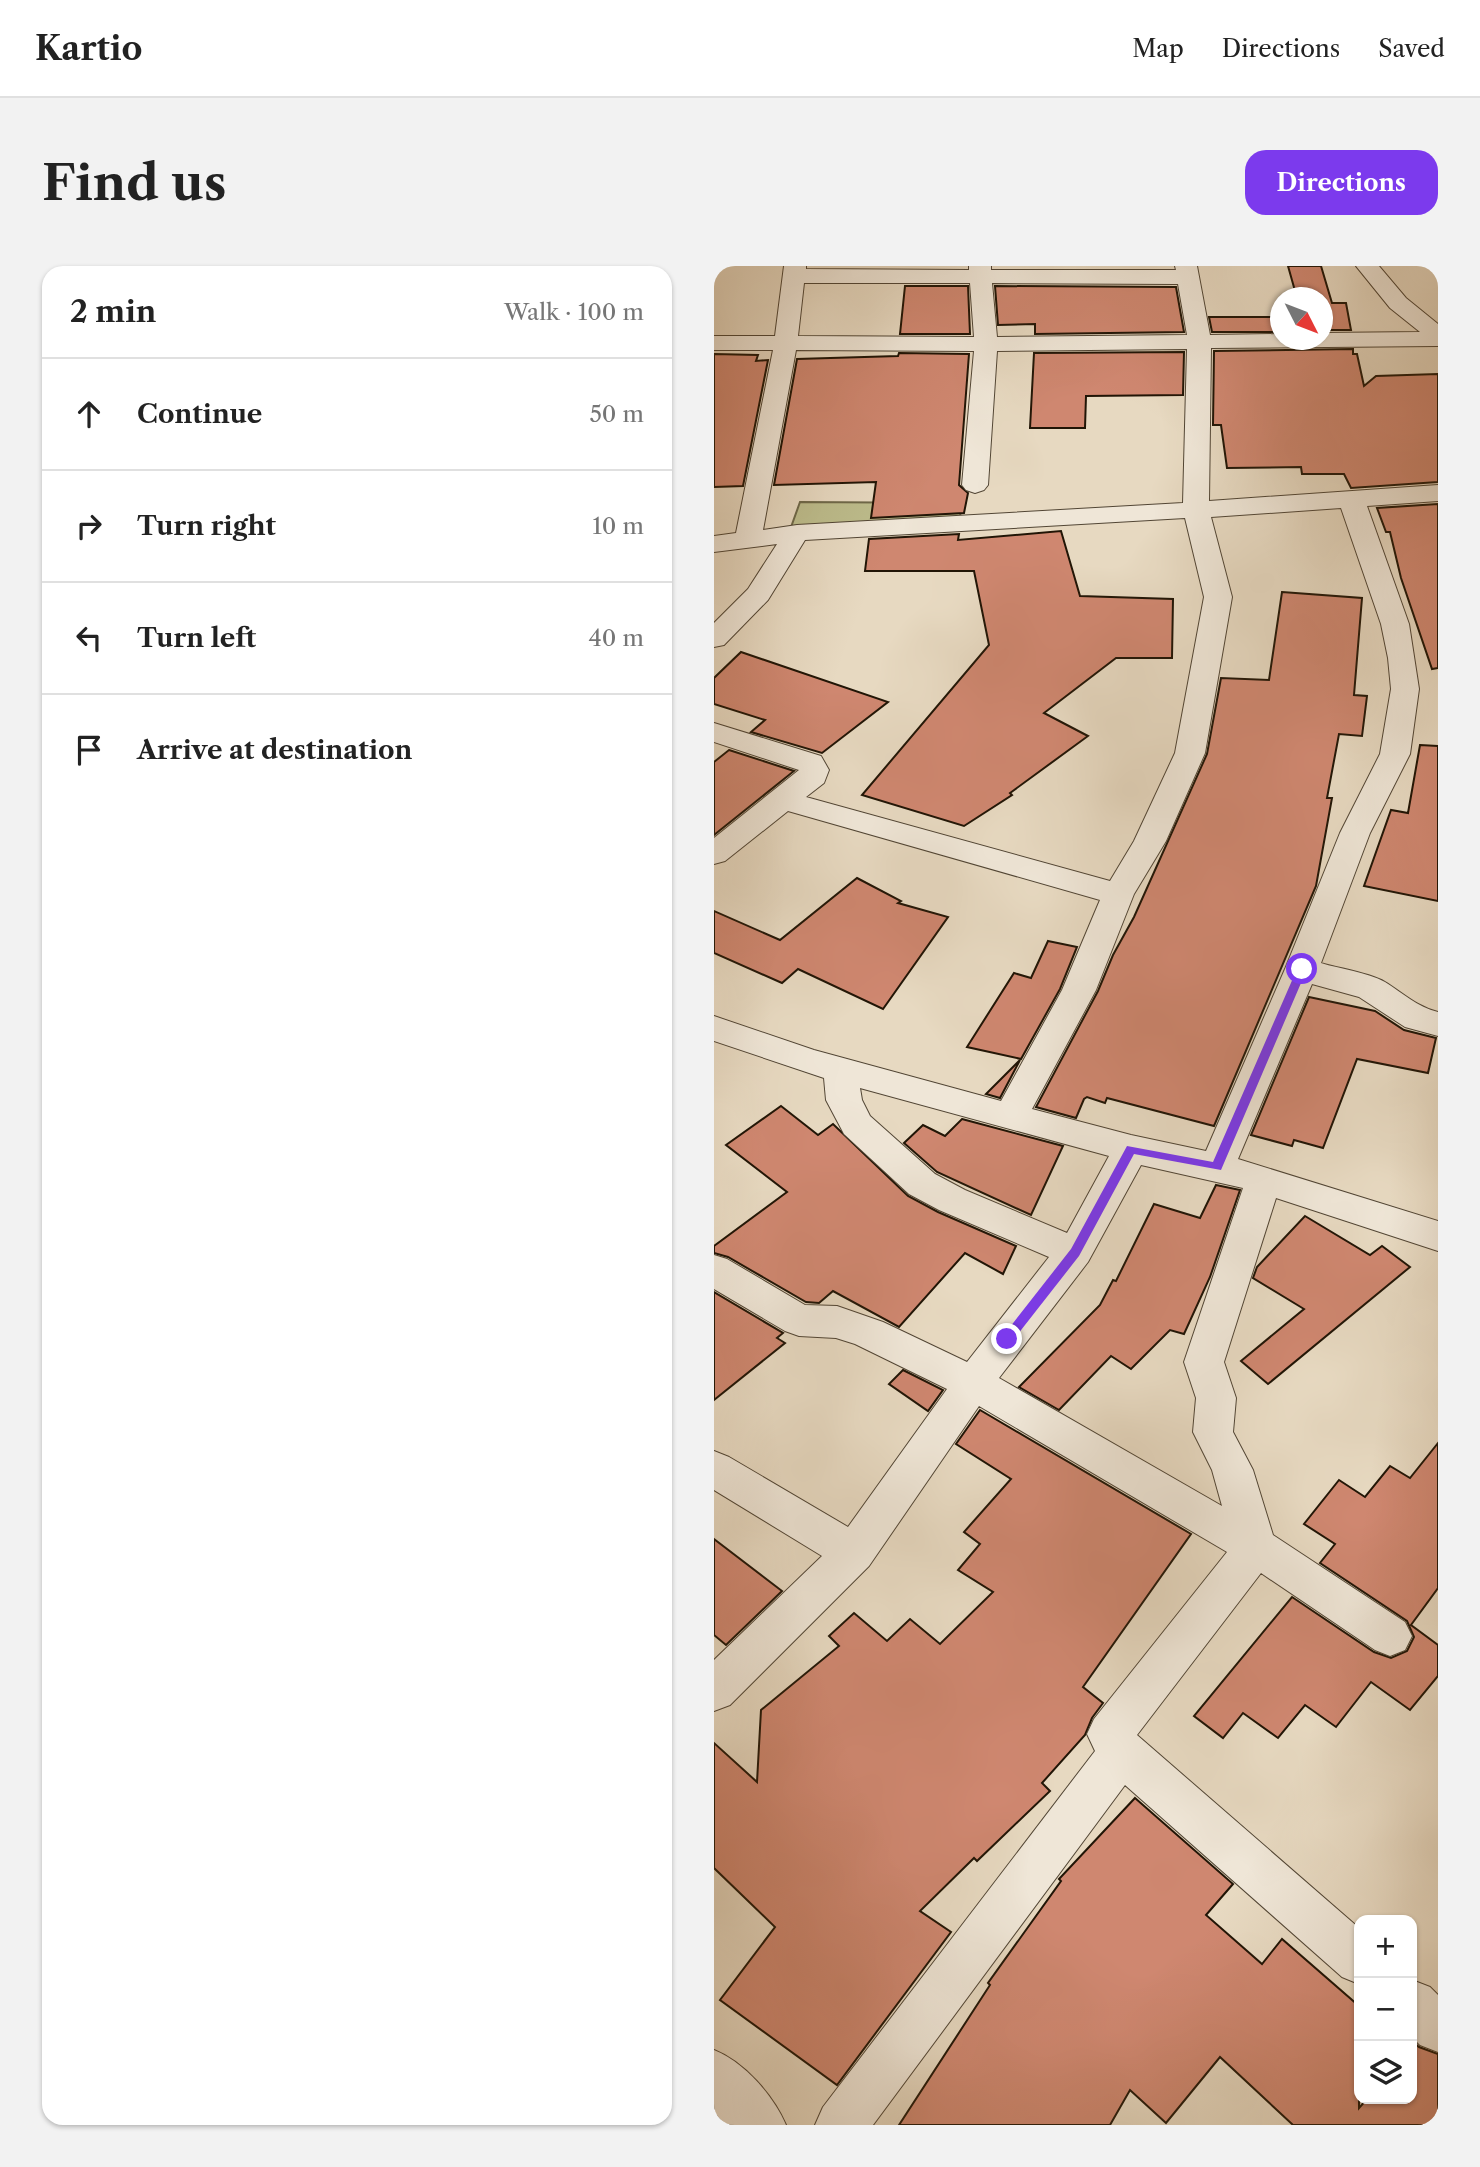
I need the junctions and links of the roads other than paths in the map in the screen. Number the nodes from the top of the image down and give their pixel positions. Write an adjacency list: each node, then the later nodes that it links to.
1 (1367, 266): 5 (street)
2 (795, 271): 4 (street); 10 (street)
3 (1188, 271): 4 (street); 8 (street)
4 (980, 272): 11 (street)
5 (1398, 303): 6 (street); 7 (street)
6 (1438, 303)
7 (1438, 337): 8 (street)
8 (1199, 340): 11 (street); 15 (street)
9 (714, 343): 10 (street)
10 (786, 344): 11 (street); 17 (street)
11 (986, 344): 12 (street)
12 (975, 485)
13 (1438, 493): 14 (street)
14 (1352, 501): 15 (street); 24 (street)
15 (1196, 510): 16 (street); 23 (street)
16 (797, 533): 17 (street); 19 (street)
17 (748, 538): 18 (street)
18 (714, 544)
19 (714, 639)
20 (714, 732): 21 (street)
21 (782, 800): 22 (street); 23 (street)
22 (714, 854)
23 (1118, 894): 28 (street)
24 (1302, 969): 25 (street); 30 (street)
25 (1438, 1024)
26 (714, 1028): 27 (street)
27 (840, 1070): 28 (street); 33 (street)
28 (1010, 1118): 29 (street)
29 (1131, 1149): 30 (street); 33 (street)
30 (1217, 1167): 31 (street)
31 (1264, 1180): 32 (street); 37 (street)
32 (1438, 1236)
33 (1075, 1252): 35 (street)
34 (714, 1270): 35 (street)
35 (973, 1383): 37 (street); 38 (street)
36 (714, 1469): 38 (street)
37 (1256, 1547): 39 (street); 41 (street)
38 (854, 1553): 40 (street)
39 (1390, 1636)
40 (716, 1685)
41 (1122, 1752): 42 (street); 47 (street)
42 (1354, 1956)
43 (1417, 2009): 44 (street)
44 (1438, 2027)
45 (714, 2075): 46 (street)
46 (760, 2125)
47 (841, 2125)

